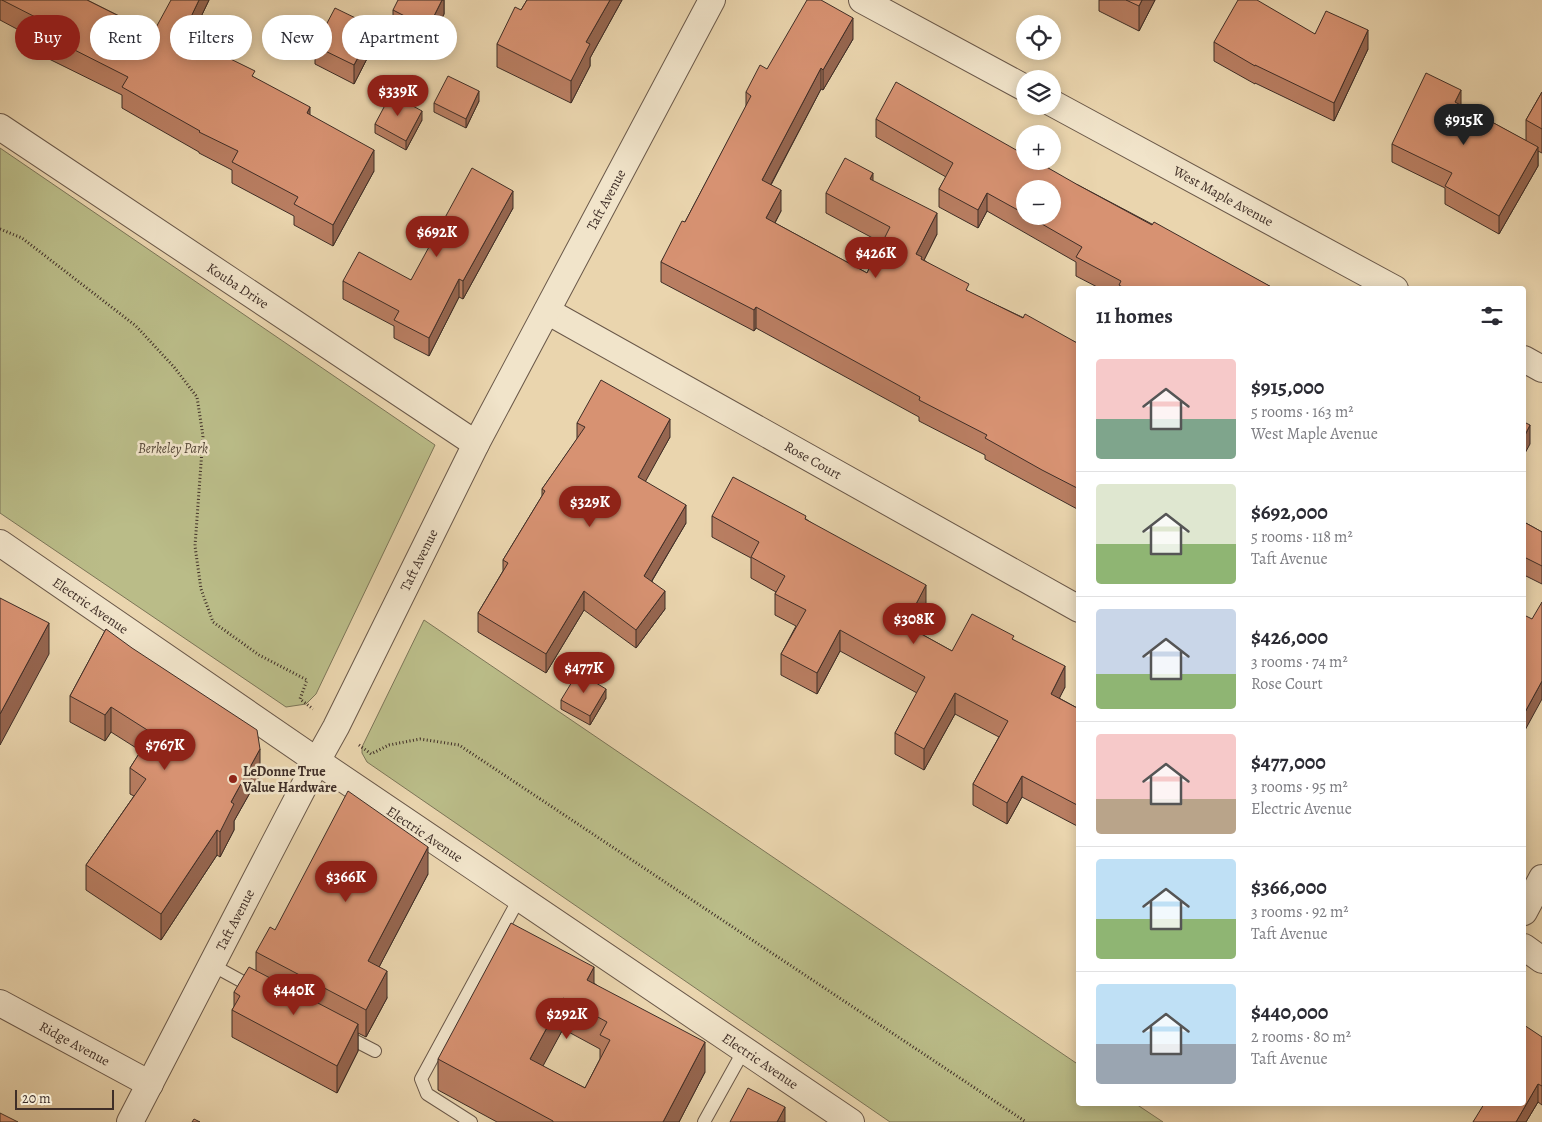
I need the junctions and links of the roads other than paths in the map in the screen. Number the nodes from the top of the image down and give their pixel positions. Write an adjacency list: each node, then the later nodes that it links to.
1 (712, 0): 7 (street, Taft Avenue)
2 (862, 0): 3 (street)
3 (1016, 83)
4 (1061, 108): 6 (street, West Maple Avenue)
5 (0, 127): 10 (street, Kouba Drive)
6 (1389, 286)
7 (547, 311): 10 (street, Taft Avenue); 12 (street, Rose Court)
8 (1526, 360): 9 (street)
9 (1542, 368)
10 (476, 444): 13 (street, Taft Avenue)
11 (0, 543): 13 (street, Electric Avenue)
12 (1076, 607)
13 (317, 761): 15 (street, Electric Avenue); 19 (street, Taft Avenue)
14 (1542, 878): 16 (street)
15 (520, 898): 23 (street, Electric Avenue); 27 (lane)
16 (1526, 908)
17 (1526, 949): 18 (street)
18 (1542, 960)
19 (212, 965): 20 (lane); 25 (street, Taft Avenue)
20 (264, 993)
21 (0, 1003): 25 (street, Ridge Avenue)
22 (333, 1029): 24 (lane)
23 (744, 1050): 28 (lane); 29 (street, Electric Avenue)
24 (375, 1051)
25 (150, 1084): 26 (street, Taft Avenue)
26 (130, 1122)
27 (471, 1122)
28 (704, 1122)
29 (851, 1122)

